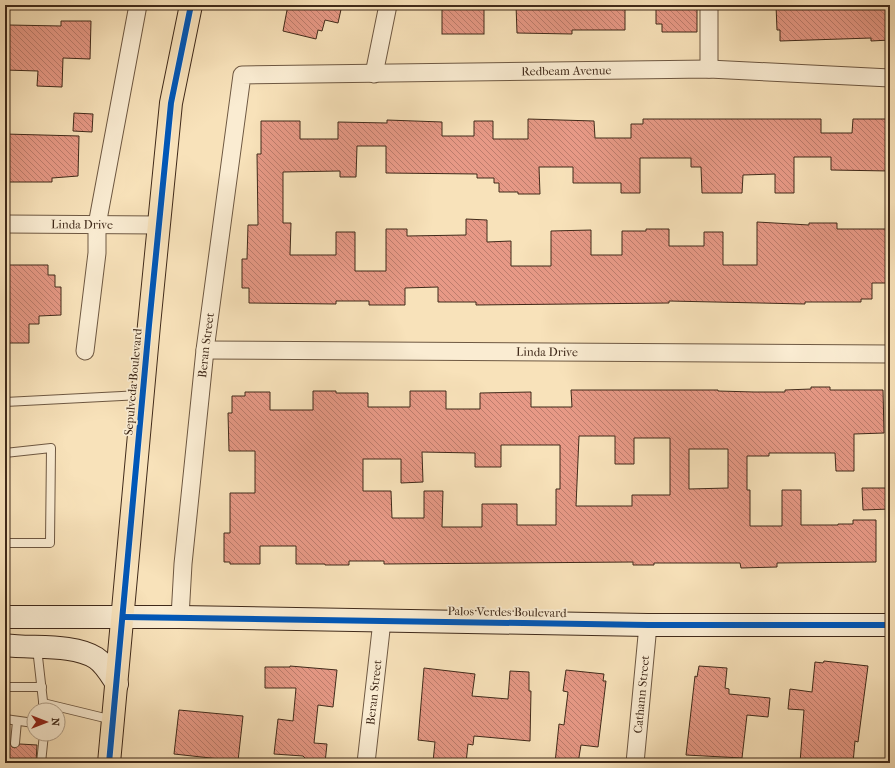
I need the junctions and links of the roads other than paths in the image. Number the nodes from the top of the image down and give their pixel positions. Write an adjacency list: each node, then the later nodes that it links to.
1 (138, 5): 10 (street)
2 (191, 5): 11 (main road, Sepulveda Boulevard)
3 (388, 5): 6 (street)
4 (709, 5): 5 (street)
5 (709, 69): 6 (street, Redbeam Avenue); 8 (street, Redbeam Avenue)
6 (374, 74): 7 (street, Redbeam Avenue)
7 (242, 75): 12 (street, Beran Street)
8 (890, 78)
9 (5, 224): 10 (street, Linda Drive)
10 (97, 225): 11 (street, Linda Drive); 13 (street)
11 (159, 225): 15 (main road, Sepulveda Boulevard)
12 (205, 350): 14 (street, Linda Drive); 21 (street, Beran Street)
13 (85, 351)
14 (890, 354)
15 (144, 394): 16 (lane); 20 (main road, Sepulveda Boulevard)
16 (5, 402)
17 (5, 453): 18 (lane)
18 (5, 543)
19 (5, 617): 20 (main road, Palos Verdes Boulevard)
20 (123, 617): 21 (main road, Palos Verdes Boulevard); 27 (main road, Sepulveda Boulevard)
21 (180, 617): 22 (main road, Palos Verdes Boulevard)
22 (382, 622): 23 (main road, Palos Verdes Boulevard); 40 (street, Beran Street)
23 (648, 625): 24 (main road, Palos Verdes Boulevard); 41 (street, Cathann Street)
24 (890, 625)
25 (5, 645): 26 (main road)
26 (37, 648): 27 (main road); 28 (lane)
27 (117, 684): 33 (main road, Sepulveda Boulevard)
28 (42, 687): 29 (lane); 30 (lane)
29 (5, 688)
30 (43, 702)
31 (66, 711): 33 (lane)
32 (5, 719): 34 (lane)
33 (114, 720): 39 (main road, Sepulveda Boulevard)
34 (17, 721): 35 (lane); 37 (lane)
35 (26, 722)
36 (43, 742): 38 (lane)
37 (15, 743)
38 (41, 763)
39 (109, 763)
40 (366, 763)
41 (635, 763)

